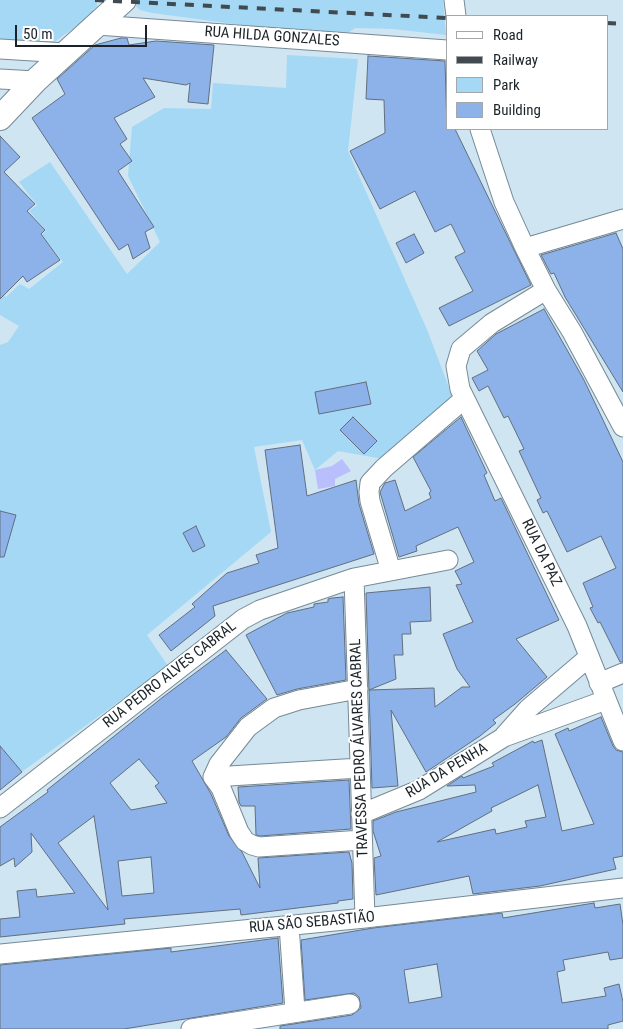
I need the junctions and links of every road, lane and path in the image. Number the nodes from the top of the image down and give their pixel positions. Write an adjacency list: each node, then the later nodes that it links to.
1 (124, 0): 4 (main road)
2 (454, 0): 3 (street)
3 (456, 15)
4 (97, 25): 6 (street, RUA HILDA GONZALES); 7 (main road)
5 (0, 49): 7 (street)
6 (446, 50)
7 (65, 53): 9 (main road)
8 (0, 79): 9 (street)
9 (35, 81): 10 (main road)
10 (0, 118)
11 (480, 130): 13 (street)
12 (623, 219): 13 (street)
13 (525, 248): 14 (street)
14 (546, 290): 15 (street, RUA DA PAZ); 16 (street)
15 (464, 399): 18 (street); 20 (street, RUA DA PAZ)
16 (623, 427)
17 (448, 560): 18 (street, RUA PEDRO ALVES CABRAL)
18 (391, 571): 19 (street, RUA PEDRO ALVES CABRAL)
19 (354, 578): 22 (street, TRAVESSA PEDRO ÁLVARES CABRAL); 28 (street, RUA PEDRO ALVES CABRAL)
20 (589, 657): 23 (street, RUA DA PAZ); 24 (street, RUA DA PENHA)
21 (623, 673): 23 (street, RUA DA PENHA)
22 (358, 688): 26 (street, TRAVESSA PEDRO ÁLVARES CABRAL); 27 (street)
23 (603, 692): 24 (street, RUA DA PENHA); 25 (street, RUA DA PAZ)
24 (504, 737): 29 (street, RUA DA PENHA)
25 (623, 742)
26 (360, 768): 27 (street); 29 (street, TRAVESSA PEDRO ÁLVARES CABRAL)
27 (213, 776): 30 (street)
28 (0, 808)
29 (361, 814): 30 (street, TRAVESSA PEDRO ÁLVARES CABRAL)
30 (362, 840): 32 (street, TRAVESSA PEDRO ÁLVARES CABRAL)
31 (623, 888): 32 (street, RUA SÃO SEBASTIÃO)
32 (365, 918): 33 (street, RUA SÃO SEBASTIÃO)
33 (289, 926): 34 (street, RUA SÃO SEBASTIÃO); 36 (street)
34 (0, 954)
35 (350, 1004): 36 (street)
36 (295, 1011): 37 (street)
37 (236, 1025): 38 (street)
38 (191, 1029)

